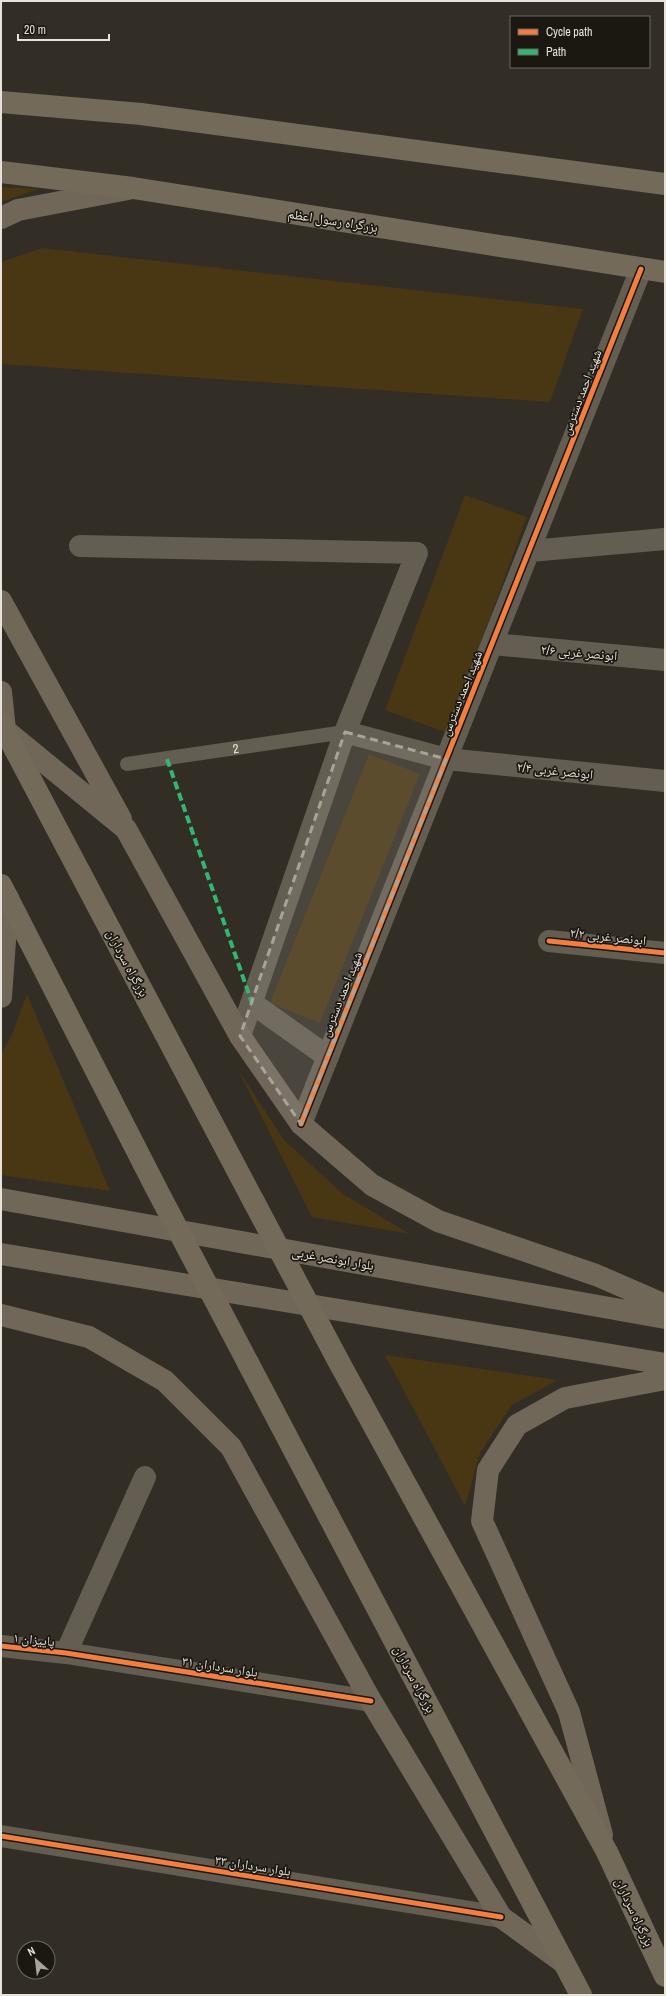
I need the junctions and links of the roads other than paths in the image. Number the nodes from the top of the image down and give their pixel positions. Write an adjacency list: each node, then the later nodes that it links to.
1 (1, 102): 3 (highway)
2 (1, 172): 4 (highway, بزرگراه رسول اعظم)
3 (665, 184)
4 (133, 188): 5 (main road); 6 (highway, بزرگراه رسول اعظم)
5 (1, 218)
6 (641, 269): 7 (highway, بزرگراه رسول اعظم); 10 (street, شهید احمد دسترس)
7 (665, 272)
8 (665, 539): 10 (street)
9 (80, 546): 16 (street)
10 (530, 551): 12 (street, شهید احمد دسترس)
11 (1, 600): 20 (main road)
12 (493, 644): 13 (street, ابونصر غربی ۲/۶); 17 (street, شهید احمد دسترس)
13 (665, 660)
14 (1, 692): 15 (main road)
15 (3, 727): 20 (main road); 41 (highway, بزرگراه سرداران, bridge)
16 (345, 732): 17 (street, ابونصر غربی ۲/۴); 18 (lane, 2); 25 (street)
17 (446, 759): 19 (street, ابونصر غربی ۲/۴); 27 (street, شهید احمد دسترس)
18 (127, 764)
19 (665, 781)
20 (126, 829): 26 (main road)
21 (4, 891): 24 (main road); 43 (highway, بزرگراه سرداران, bridge)
22 (549, 941): 23 (street, ابونصر غربی ۲/۲)
23 (665, 952)
24 (1, 996)
25 (252, 1003): 26 (street); 27 (street)
26 (240, 1036): 28 (main road)
27 (328, 1057): 28 (street, شهید احمد دسترس)
28 (301, 1124): 31 (main road)
29 (1, 1199): 33 (main road, بلوار ابونصر غربی)
30 (1, 1254): 34 (main road)
31 (665, 1305)
32 (1, 1315): 39 (main road)
33 (665, 1318)
34 (665, 1364)
35 (665, 1378): 41 (main road)
36 (145, 1477): 38 (street)
37 (1, 1646): 38 (street, پاییزان ۱)
38 (66, 1653): 39 (street, بلوار سرداران ۳۱)
39 (371, 1700): 42 (main road)
40 (1, 1836): 42 (street, بلوار سرداران ۳۳)
41 (607, 1852): 44 (highway, بزرگراه سرداران)
42 (501, 1917): 43 (main road)
43 (564, 1962): 45 (highway, بزرگراه سرداران)
44 (665, 1976)
45 (581, 1995)

